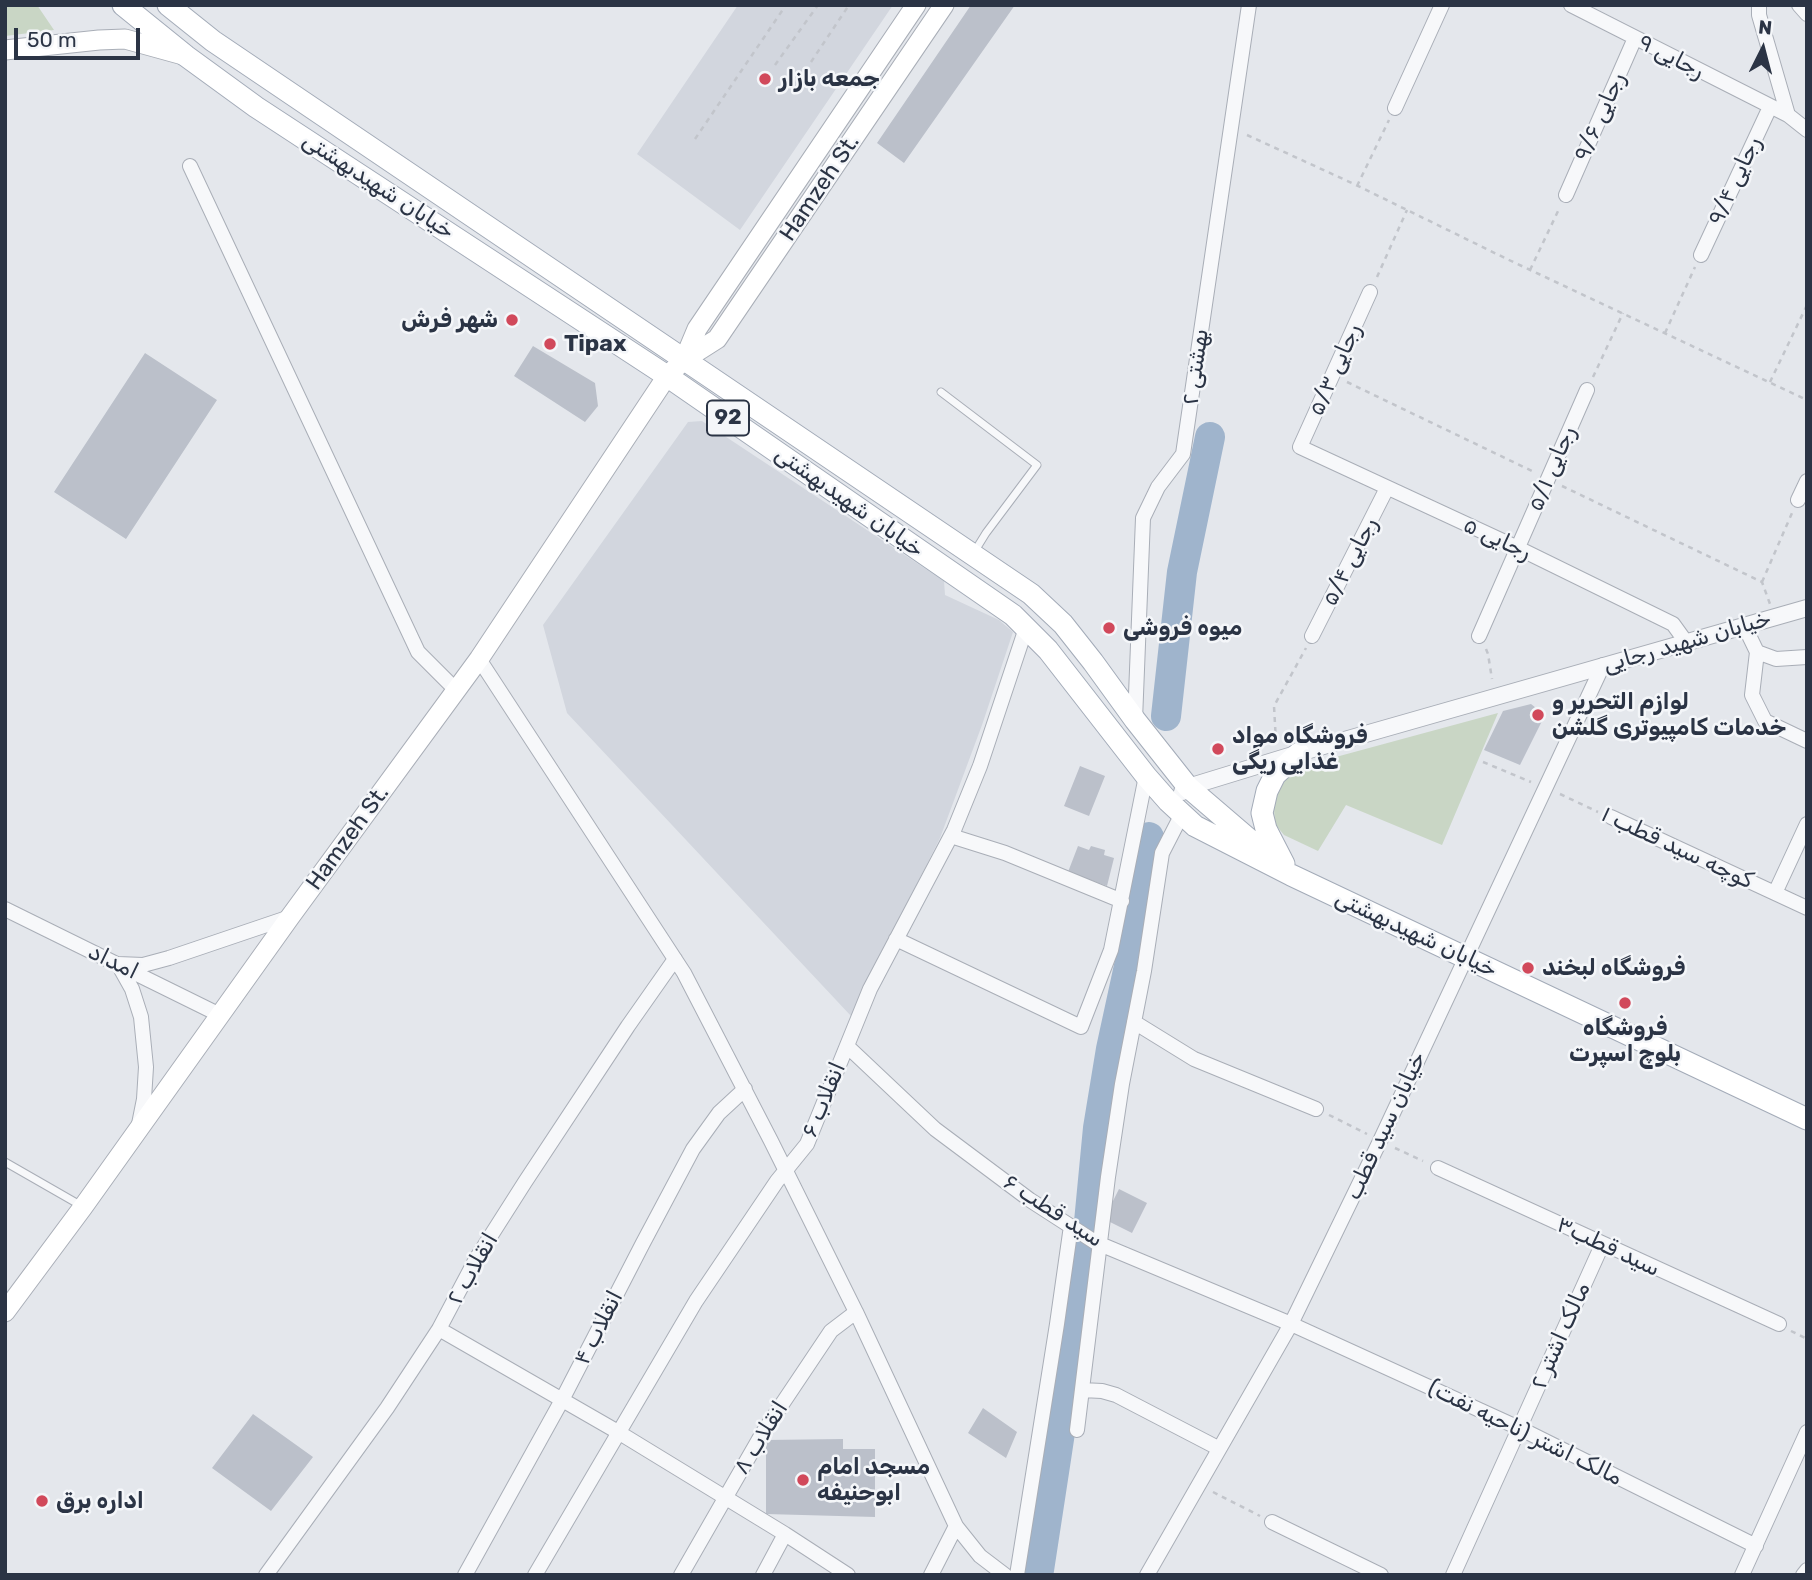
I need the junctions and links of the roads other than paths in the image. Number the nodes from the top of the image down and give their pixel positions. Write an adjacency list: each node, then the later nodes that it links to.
1 (123, 5): 13 (main road, خیابان شهیدبهشتی / 92)
2 (169, 5): 22 (main road, خیابان شهیدبهشتی / 92)
3 (916, 5): 22 (main road, Hamzeh St.)
4 (944, 5): 22 (main road, Hamzeh St.)
5 (1249, 5): 43 (street, بهشتی ۲)
6 (1442, 5): 15 (street)
7 (1571, 5): 11 (street, رجایی ۹)
8 (1759, 5): 16 (street)
9 (1799, 5): 10 (street)
10 (1807, 14)
11 (1634, 38): 14 (street, رجایی ۹); 19 (street, رجایی ۹/۶)
12 (5, 50): 13 (main road)
13 (186, 56): 23 (main road, خیابان شهیدبهشتی / 92)
14 (1770, 107): 16 (street, رجایی ۹); 20 (street, رجایی ۹/۴)
15 (1395, 108)
16 (1788, 115): 17 (street, رجایی ۹)
17 (1807, 130)
18 (190, 166): 42 (street)
19 (1566, 195)
20 (1701, 255)
21 (1370, 292): 26 (street, رجایی ۵/۳)
22 (684, 360): 23 (main road, Hamzeh St.); 31 (main road, خیابان شهیدبهشتی / 92)
23 (667, 376): 34 (main road, خیابان شهیدبهشتی / 92); 40 (main road, Hamzeh St.)
24 (1587, 390): 30 (street, رجایی ۵/۱)
25 (941, 392): 31 (lane)
26 (1300, 447): 28 (street, رجایی ۵)
27 (1807, 481): 29 (street)
28 (1387, 488): 30 (street, رجایی ۵); 35 (street, رجایی ۵/۴)
29 (1798, 500)
30 (1518, 548): 36 (street, رجایی ۵/۱); 37 (street, رجایی ۵)
31 (973, 555): 43 (main road, خیابان شهیدبهشتی / 92)
32 (1807, 608): 33 (street, خیابان شهید رجایی)
33 (1744, 625): 37 (street, خیابان شهید رجایی); 38 (street)
34 (1026, 628): 46 (main road, خیابان شهیدبهشتی / 92); 51 (street, انقلاب ۶)
35 (1312, 636)
36 (1479, 636)
37 (1686, 642): 41 (street, خیابان شهید رجایی)
38 (1757, 652): 39 (street); 44 (street)
39 (1807, 657)
40 (479, 659): 42 (main road, Hamzeh St.); 59 (street)
41 (1604, 665): 45 (street, خیابان شهید رجایی); 60 (street, خیابان سید قطب)
42 (456, 690): 57 (main road, Hamzeh St.)
43 (1135, 720): 47 (main road, خیابان شهیدبهشتی / 92)
44 (1807, 741)
45 (1299, 753): 47 (street, خیابان شهید رجایی); 52 (main road)
46 (1146, 776): 48 (main road, خیابان شهیدبهشتی / 92); 54 (street)
47 (1188, 787): 48 (street, خیابان شهید رجایی); 52 (main road, خیابان شهیدبهشتی / 92)
48 (1175, 807): 52 (main road, خیابان شهیدبهشتی / 92); 63 (street)
49 (1611, 817): 53 (street, کوچه سید قطب ۱)
50 (1807, 824): 53 (street)
51 (951, 836): 54 (street); 58 (street, انقلاب ۶)
52 (1290, 875): 60 (main road, خیابان شهیدبهشتی / 92)
53 (1775, 893): 55 (street, کوچه سید قطب ۱)
54 (1122, 901): 58 (street)
55 (1807, 908)
56 (5, 909): 61 (street, امداد)
57 (290, 917): 61 (street); 62 (main road, Hamzeh St.)
58 (896, 939): 64 (street, انقلاب ۶)
59 (675, 958): 65 (street); 80 (street, انقلاب ۲)
60 (1466, 958): 67 (main road, خیابان شهیدبهشتی / 92); 78 (street, خیابان سید قطب)
61 (118, 964): 62 (street, امداد); 68 (street)
62 (219, 1015): 68 (main road, Hamzeh St.)
63 (1134, 1022): 66 (street); 74 (street)
64 (847, 1046): 71 (street, انقلاب ۶); 73 (street, سید قطب ۶)
65 (745, 1089): 71 (street); 82 (street, انقلاب ۴)
66 (1317, 1109)
67 (1807, 1119)
68 (138, 1130): 72 (main road, Hamzeh St.)
69 (5, 1162): 72 (lane)
70 (1438, 1168): 75 (street, سید قطب۳)
71 (785, 1170): 77 (street); 85 (street, انقلاب ۶)
72 (83, 1207): 76 (main road, Hamzeh St.)
73 (1071, 1226): 74 (street, سید قطب ۶); 102 (street)
74 (1100, 1244): 78 (street, سید قطب ۶); 81 (street)
75 (1602, 1245): 79 (street, سید قطب۳); 83 (street, مالک اشتر ۲)
76 (5, 1312)
77 (856, 1312): 88 (street, انقلاب ۸); 90 (street)
78 (1291, 1324): 83 (street, مالک اشتر (ناحیه نفت)); 87 (street, خیابان سید قطب)
79 (1779, 1324)
80 (439, 1329): 82 (street); 94 (street, انقلاب ۲)
81 (1082, 1390): 84 (street); 87 (street)
82 (562, 1400): 85 (street); 95 (street, انقلاب ۴)
83 (1519, 1428): 92 (street, مالک اشتر (ناحیه نفت)); 105 (street, مالک اشتر ۲)
84 (1077, 1430)
85 (618, 1432): 88 (street); 96 (street, انقلاب ۶)
86 (1807, 1432): 92 (street)
87 (1218, 1448): 103 (street, خیابان سید قطب)
88 (725, 1497): 91 (street); 97 (street, انقلاب ۸)
89 (1272, 1522): 104 (street)
90 (956, 1526): 100 (street); 101 (street)
91 (785, 1534): 98 (street); 99 (street)
92 (1756, 1546): 106 (street)
93 (1807, 1570): 107 (street)
94 (266, 1575)
95 (466, 1575)
96 (535, 1575)
97 (681, 1575)
98 (763, 1575)
99 (848, 1575)
100 (932, 1575)
101 (1005, 1575)
102 (1017, 1575)
103 (1147, 1575)
104 (1381, 1575)
105 (1453, 1575)
106 (1742, 1575)
107 (1803, 1575)

